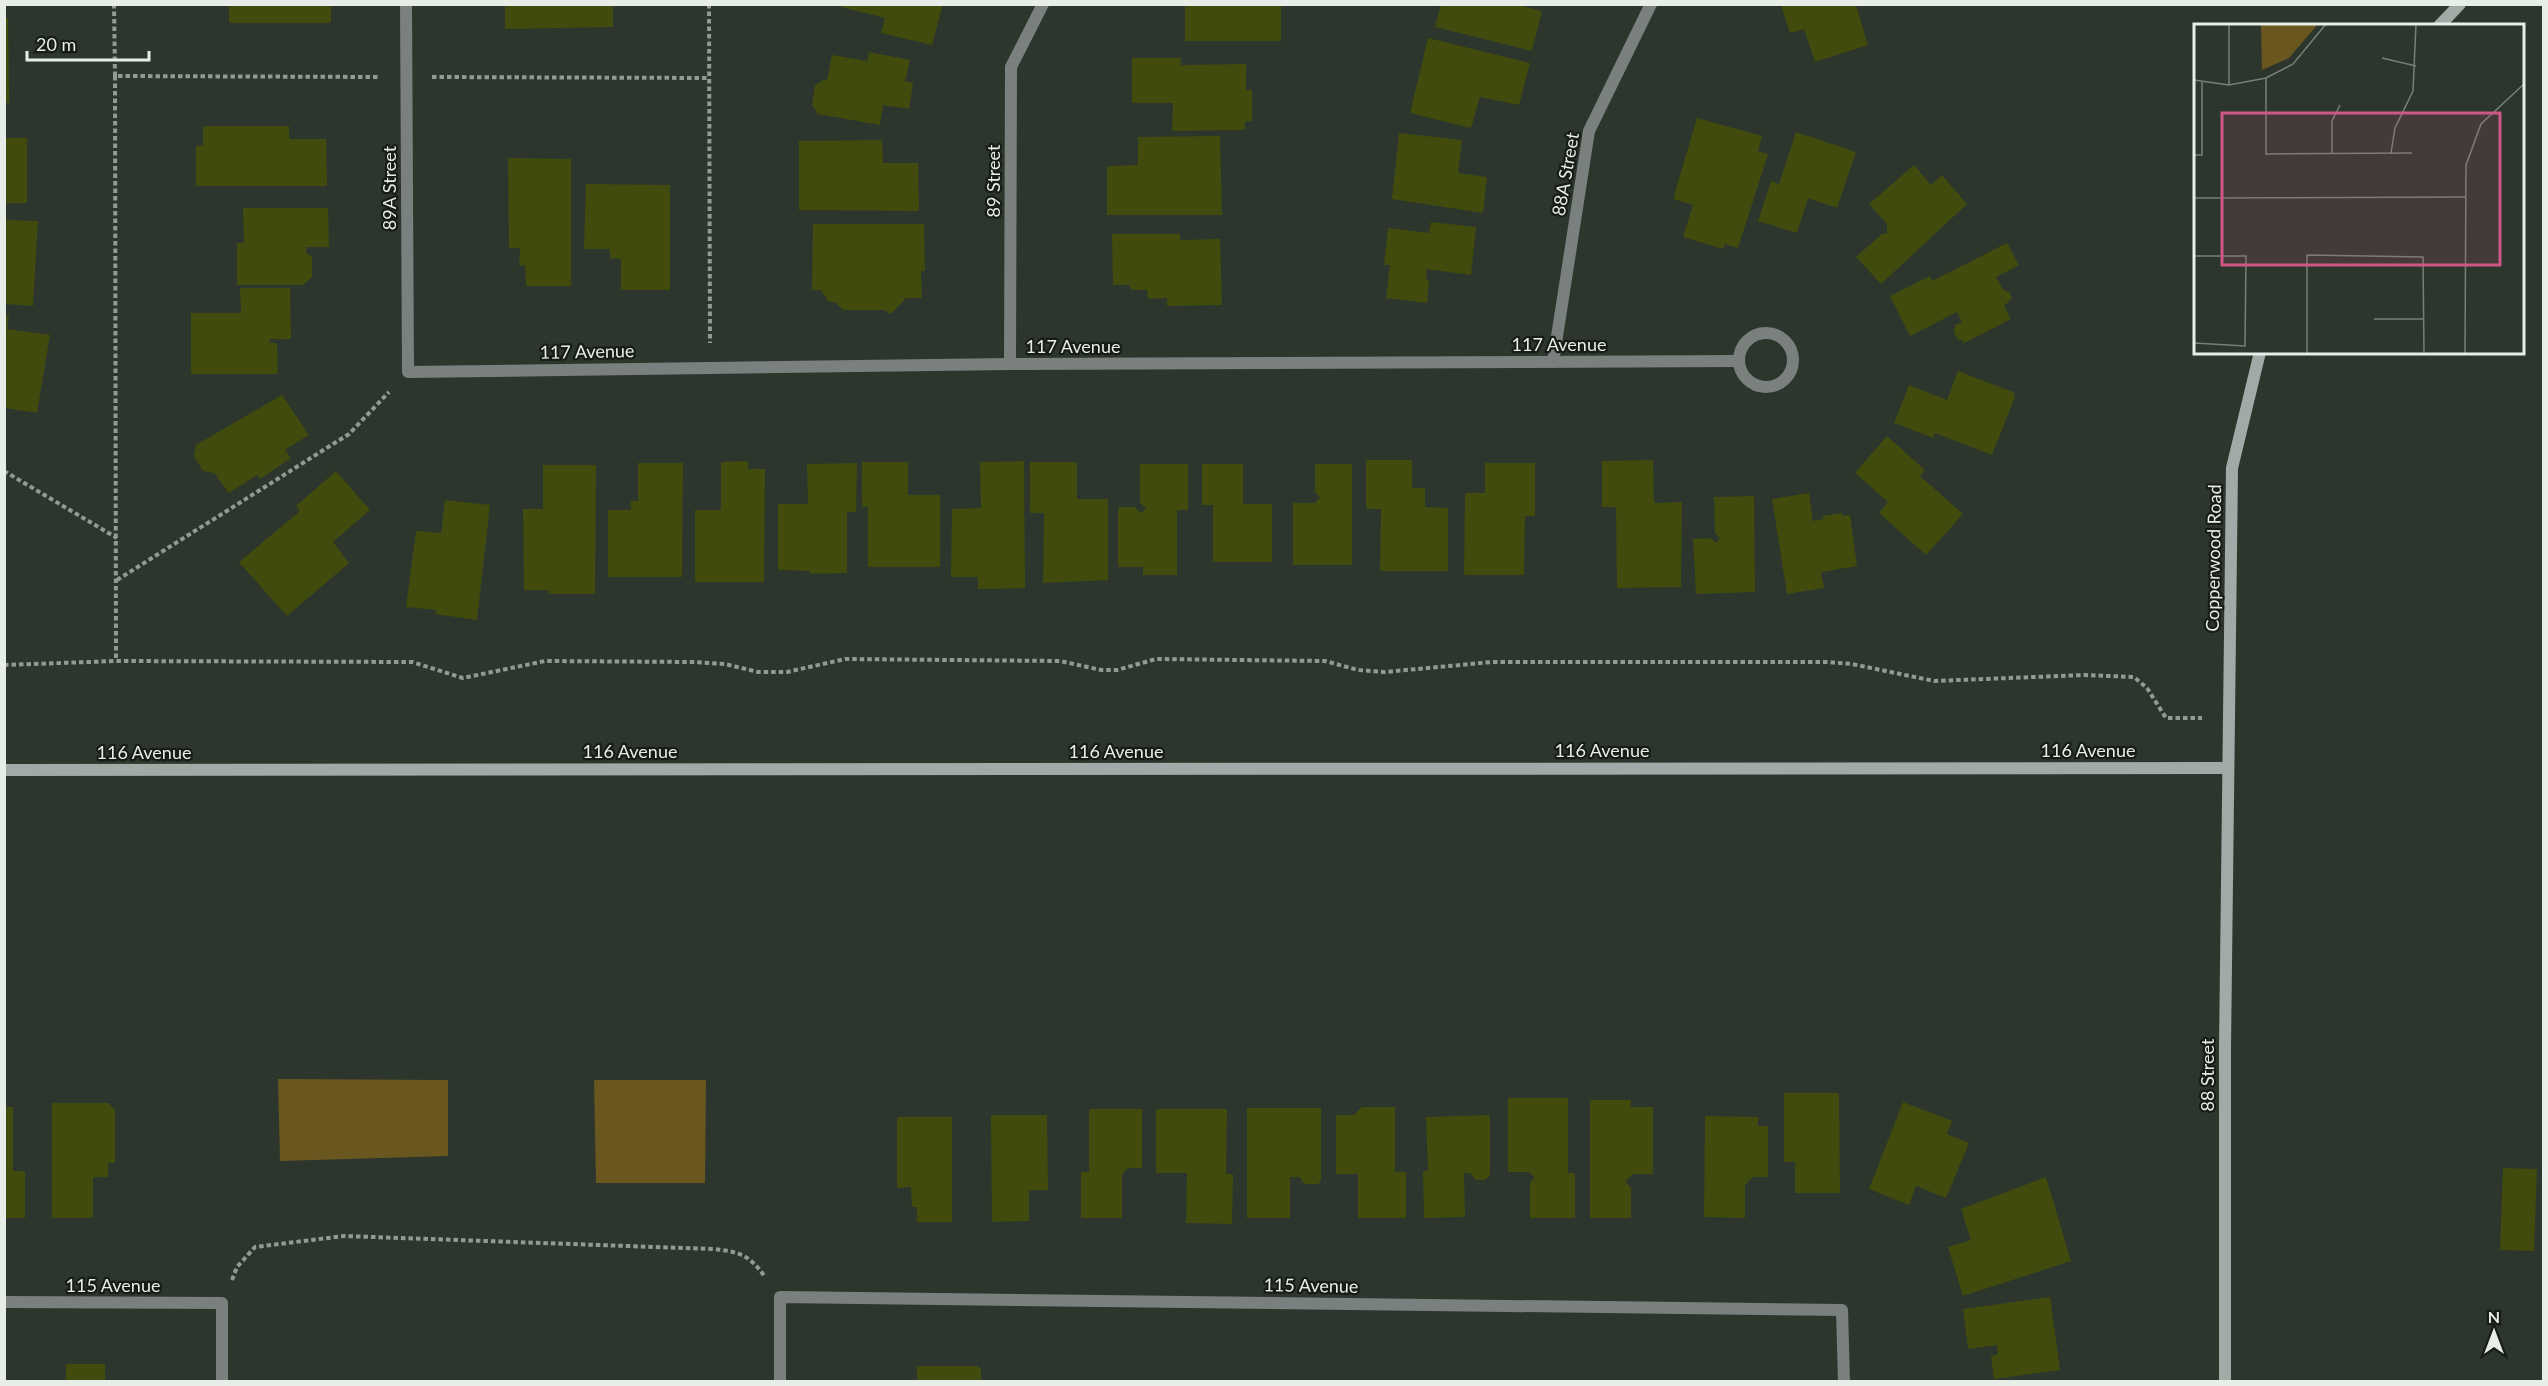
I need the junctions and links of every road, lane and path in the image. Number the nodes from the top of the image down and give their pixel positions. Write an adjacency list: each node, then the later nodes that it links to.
1 (114, 4): 8 (path)
2 (406, 4): 9 (street, 89A Street)
3 (709, 4): 10 (path)
4 (1043, 4): 14 (street, 89 Street)
5 (1652, 4): 13 (street, 88A Street)
6 (2460, 4): 7 (main road)
7 (2441, 24)
8 (115, 76): 9 (path); 18 (path)
9 (407, 77): 10 (path); 16 (street, 89A Street)
10 (708, 78): 15 (path)
11 (2260, 354): 22 (main road, Copperwood Road)
12 (1739, 361): 12 (street); 13 (street, 117 Avenue)
13 (1553, 362): 14 (street, 117 Avenue)
14 (1010, 364): 15 (street, 117 Avenue)
15 (710, 368): 16 (street, 117 Avenue)
16 (408, 372): 19 (path)
17 (4, 471): 18 (path)
18 (117, 538): 19 (path)
19 (117, 580): 20 (path)
20 (116, 661): 21 (path); 22 (path)
21 (4, 665)
22 (2229, 719): 23 (main road, Copperwood Road)
23 (2228, 768): 24 (main road, 116 Avenue); 31 (main road, 88 Street)
24 (4, 770)
25 (780, 1297): 27 (path); 29 (street); 30 (street, 115 Avenue)
26 (4, 1302): 27 (street, 115 Avenue)
27 (222, 1303): 28 (street)
28 (222, 1382)
29 (780, 1382)
30 (1844, 1382)
31 (2225, 1382)

